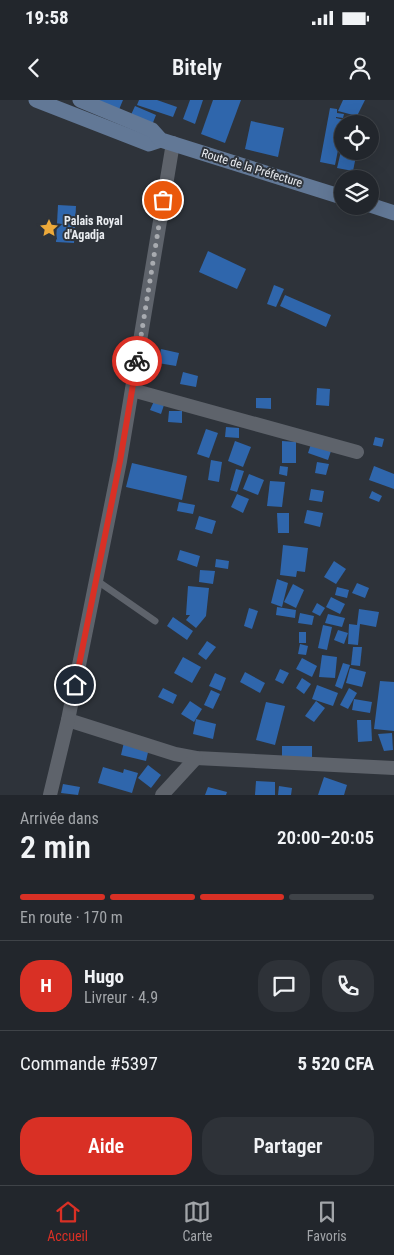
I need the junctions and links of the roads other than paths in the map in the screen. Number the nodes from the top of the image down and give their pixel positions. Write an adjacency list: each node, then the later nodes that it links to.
1 (36, 100): 3 (street, Route de la Préfecture)
2 (80, 100): 3 (street, Route de la Préfecture)
3 (167, 142): 4 (street, Route de la Préfecture); 7 (street)
4 (334, 194)
5 (379, 208): 6 (street)
6 (394, 213)
7 (132, 390): 8 (street); 9 (street)
8 (357, 452)
9 (96, 580): 10 (lane); 11 (street)
10 (155, 622)
11 (68, 720): 12 (street); 14 (street)
12 (196, 758): 13 (street); 15 (street)
13 (394, 768)
14 (50, 795)
15 (162, 795)

